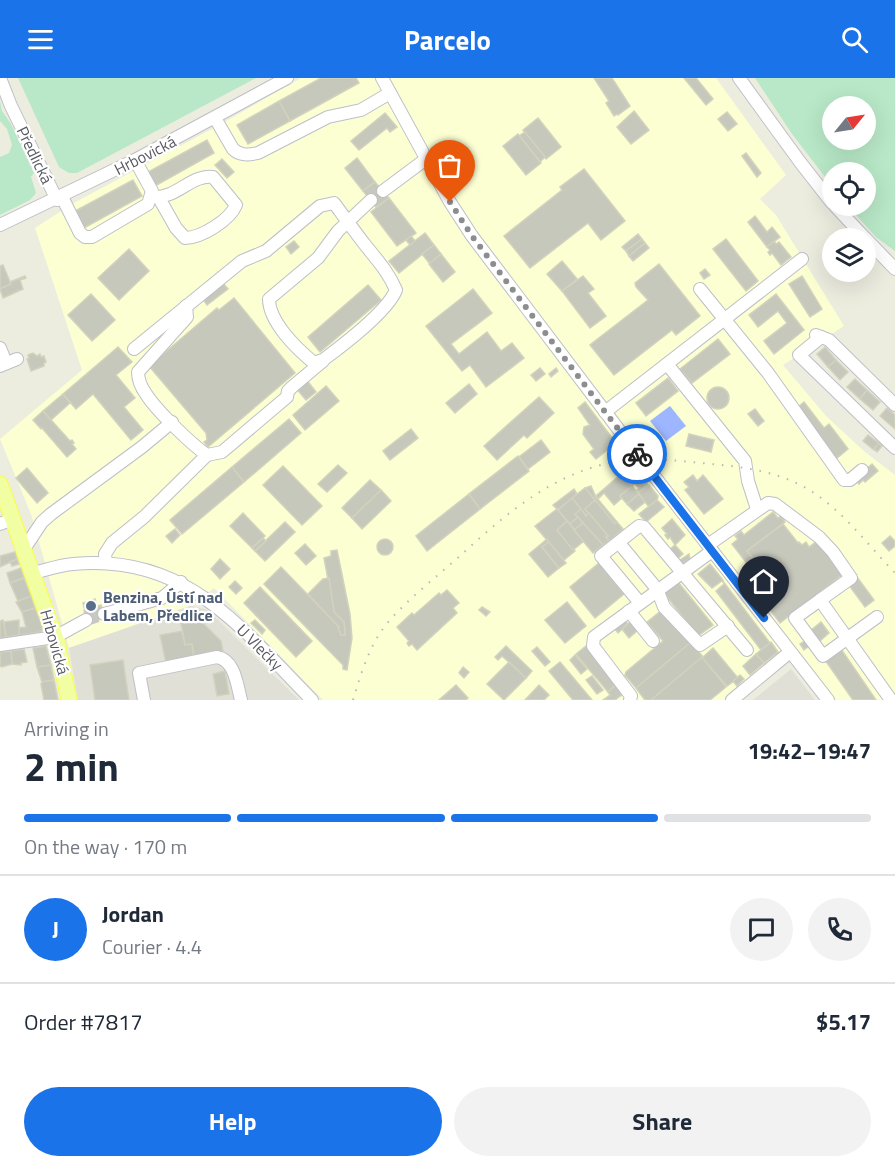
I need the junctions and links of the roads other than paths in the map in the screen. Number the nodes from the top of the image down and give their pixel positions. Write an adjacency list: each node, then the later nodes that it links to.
1 (0, 78): 11 (street, Předlická)
2 (287, 78): 6 (street, Hrbovická)
3 (382, 78): 5 (street)
4 (740, 78): 9 (street)
5 (390, 93): 6 (street); 7 (street)
6 (215, 118): 8 (street, Hrbovická)
7 (426, 159): 10 (street); 30 (street)
8 (135, 160): 11 (street, Hrbovická); 12 (street)
9 (822, 189)
10 (383, 191)
11 (59, 198): 12 (street, Předlická); 16 (street, Hrbovická)
12 (156, 198): 12 (street)
13 (371, 200): 15 (street)
14 (845, 216): 17 (street)
15 (348, 222): 22 (street); 26 (street); 26 (street)
16 (0, 225)
17 (855, 228)
18 (876, 250): 20 (street)
19 (802, 260): 23 (street)
20 (895, 269)
21 (700, 289): 23 (street)
22 (186, 306): 25 (street); 31 (street)
23 (725, 320): 28 (street); 34 (street)
24 (0, 348): 27 (street)
25 (134, 349)
26 (323, 360): 33 (street)
27 (8, 363)
28 (668, 364): 30 (street); 36 (street)
29 (895, 405): 32 (street)
30 (605, 412): 39 (street)
31 (172, 422): 33 (street); 40 (street)
32 (895, 448)
33 (207, 455): 41 (street)
34 (862, 470)
35 (0, 484): 37 (main road, Hrbovická)
36 (757, 509): 39 (street); 46 (street)
37 (6, 521): 40 (main road, Hrbovická)
38 (619, 543): 42 (street); 45 (street); 47 (street)
39 (710, 548): 42 (street); 58 (street)
40 (24, 549): 43 (main road, Hrbovická)
41 (106, 563): 43 (street, U Vlečky); 44 (street, U Vlečky)
42 (682, 572): 45 (street); 52 (street)
43 (33, 573): 53 (main road, Hrbovická)
44 (181, 582): 49 (street); 62 (street, U Vlečky)
45 (657, 590): 47 (street); 52 (street)
46 (820, 600): 54 (street); 54 (street)
47 (640, 603): 48 (street)
48 (629, 611): 55 (street); 63 (street)
49 (104, 614)
50 (877, 617): 54 (street)
51 (86, 620): 53 (street)
52 (728, 626): 57 (street)
53 (55, 637): 56 (street); 59 (main road, Hrbovická)
54 (847, 638): 66 (street)
55 (653, 641)
56 (0, 645)
57 (747, 651)
58 (790, 652): 64 (street); 65 (street)
59 (69, 700)
60 (144, 700): 61 (street)
61 (241, 700)
62 (312, 700)
63 (630, 700)
64 (732, 700)
65 (828, 700)
66 (891, 700)

